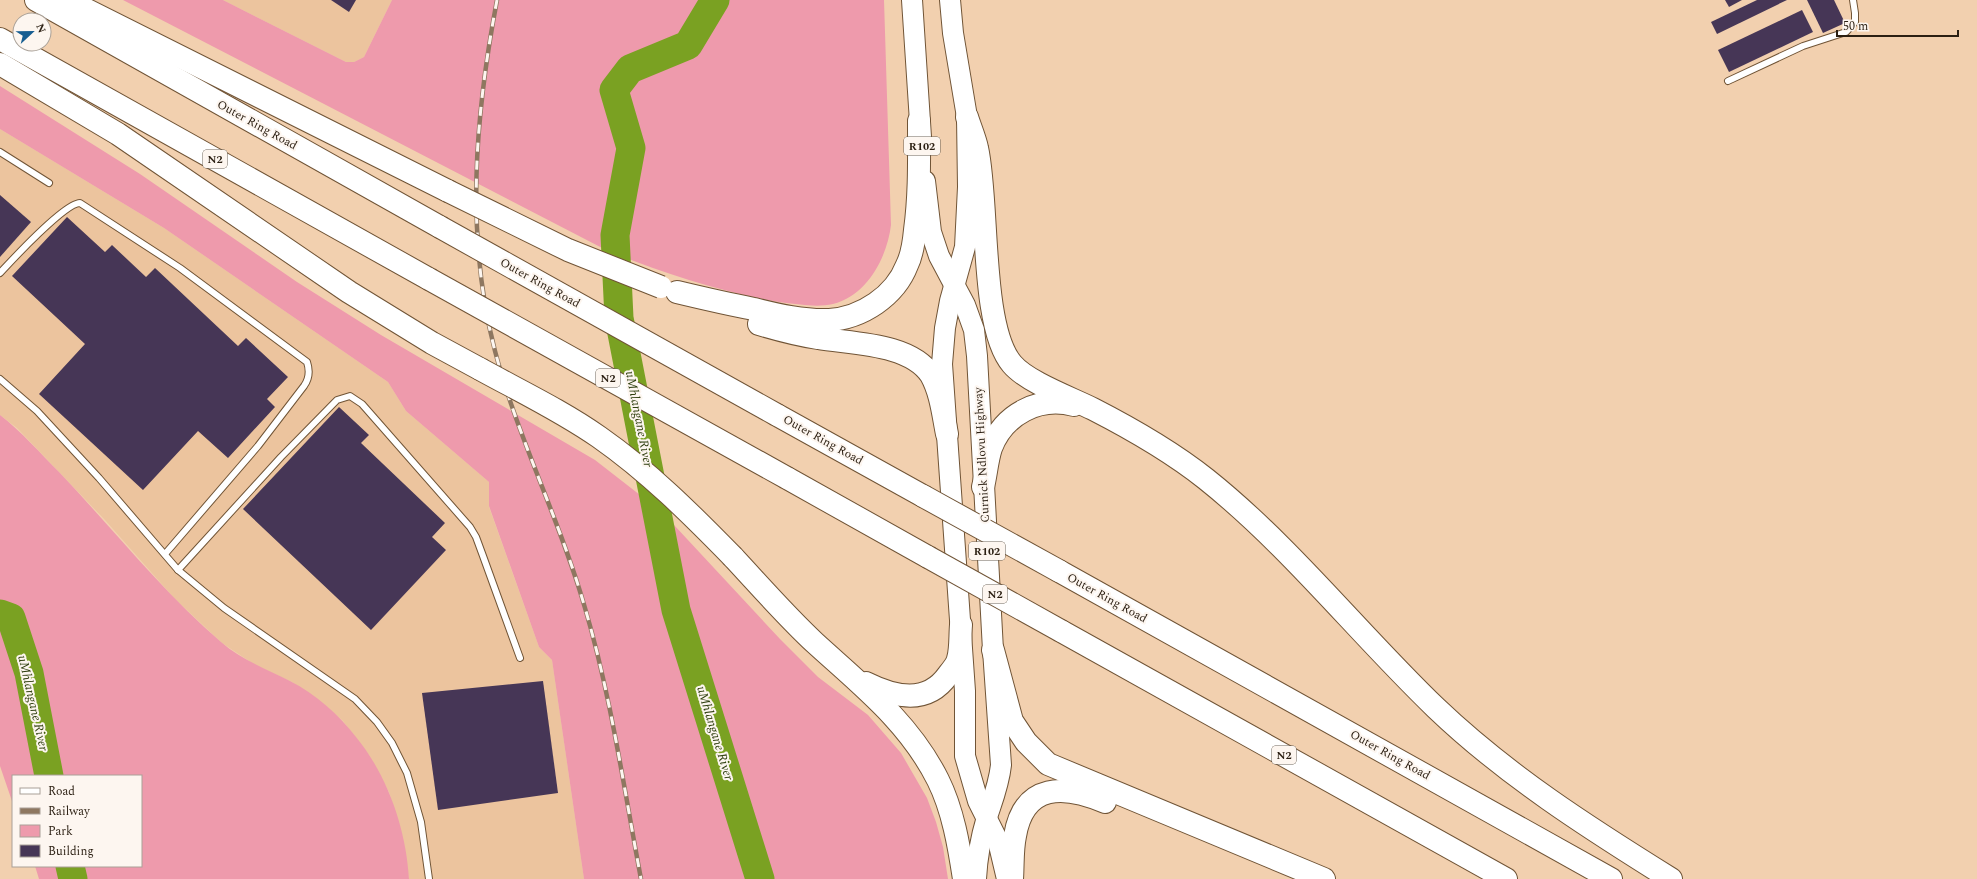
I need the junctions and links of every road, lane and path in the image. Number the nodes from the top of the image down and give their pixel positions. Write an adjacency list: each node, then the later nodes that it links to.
1 (36, 0): 35 (highway, Outer Ring Road, bridge)
2 (67, 0): 15 (highway, bridge)
3 (912, 0): 10 (main road, Curnick Ndlovu Highway / R102)
4 (950, 0): 9 (main road, R102)
5 (1853, 0): 8 (lane)
6 (0, 39): 34 (highway, N2, bridge)
7 (0, 64): 25 (highway, bridge)
8 (1728, 81)
9 (966, 117): 14 (main road, R102); 17 (highway)
10 (919, 121): 14 (main road, Curnick Ndlovu Highway / R102); 15 (highway)
11 (0, 152): 12 (lane)
12 (49, 183)
13 (0, 273): 20 (lane)
14 (954, 286): 18 (main road, R102); 19 (main road, Curnick Ndlovu Highway / R102)
15 (669, 290): 18 (highway)
16 (0, 379): 20 (lane)
17 (1096, 411): 19 (highway); 36 (highway)
18 (947, 434): 22 (main road, R102)
19 (983, 487): 23 (main road, Curnick Ndlovu Highway / R102)
20 (165, 554): 21 (lane)
21 (178, 570): 24 (lane); 28 (lane)
22 (961, 625): 25 (highway); 26 (main road, R102)
23 (992, 650): 26 (main road, Curnick Ndlovu Highway / R102); 27 (highway)
24 (520, 658)
25 (856, 678): 29 (highway)
26 (987, 818): 30 (main road, Curnick Ndlovu Highway / R102); 31 (main road, R102)
27 (1268, 854): 32 (highway); 33 (highway)
28 (429, 879)
29 (964, 879)
30 (976, 879)
31 (1007, 879)
32 (1012, 879)
33 (1324, 879)
34 (1506, 879)
35 (1611, 879)
36 (1671, 879)

